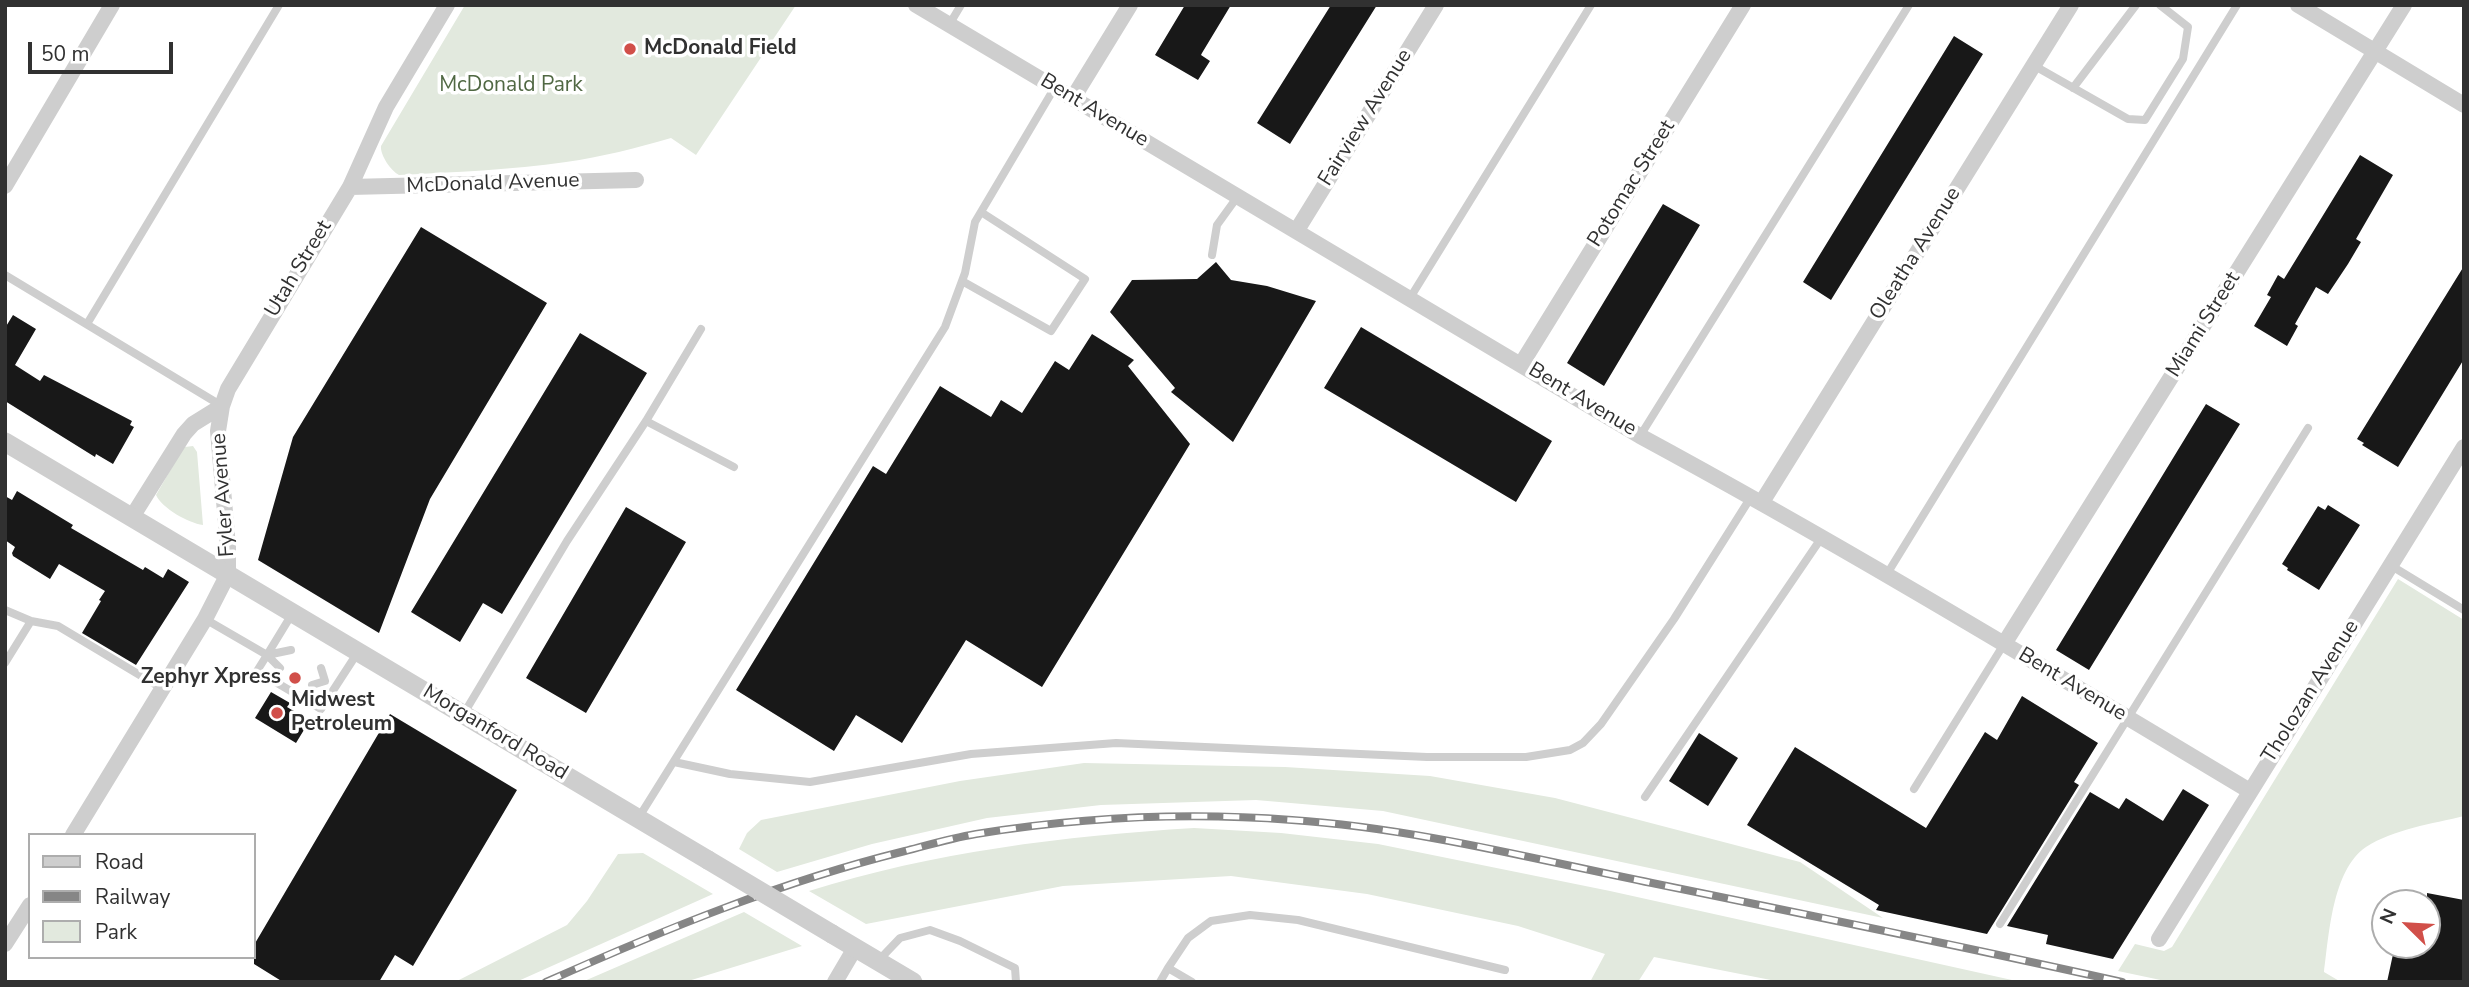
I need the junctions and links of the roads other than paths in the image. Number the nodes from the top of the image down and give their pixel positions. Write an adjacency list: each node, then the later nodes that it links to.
1 (113, 5): 25 (street)
2 (279, 5): 34 (lane)
3 (447, 5): 26 (street, Utah Street)
4 (916, 5): 17 (street, Bent Avenue)
5 (961, 5): 17 (lane)
6 (1130, 5): 22 (street)
7 (1436, 5): 29 (street, Fairview Avenue)
8 (1591, 5): 33 (lane)
9 (1743, 5): 36 (street, Potomac Street)
10 (1909, 5): 40 (lane)
11 (2071, 5): 19 (street, Oleatha Avenue)
12 (2136, 5): 21 (lane)
13 (2160, 5): 21 (lane)
14 (2237, 5): 49 (lane)
15 (2298, 5): 18 (street)
16 (2404, 5): 18 (street, Miami Street)
17 (949, 25): 20 (street, Bent Avenue)
18 (2375, 52): 23 (street); 55 (street, Miami Street)
19 (2034, 65): 21 (lane); 44 (street, Oleatha Avenue)
20 (1055, 87): 22 (street, Bent Avenue); 28 (lane)
21 (2073, 88)
22 (1073, 98): 27 (street, Bent Avenue)
23 (2464, 105)
24 (636, 180): 26 (street, McDonald Avenue)
25 (5, 186)
26 (350, 187): 37 (street, Utah Street)
27 (1238, 196): 29 (street, Bent Avenue); 30 (lane)
28 (981, 212): 32 (lane); 32 (lane)
29 (1297, 230): 33 (street, Bent Avenue)
30 (1212, 255)
31 (5, 275): 34 (lane)
32 (962, 281): 68 (lane)
33 (1410, 298): 36 (street, Bent Avenue)
34 (87, 324): 37 (lane)
35 (701, 329): 38 (lane)
36 (1522, 363): 40 (street, Bent Avenue)
37 (222, 406): 45 (street); 48 (street, Fyler Avenue)
38 (646, 421): 43 (lane); 66 (lane)
39 (2308, 428): 67 (lane)
40 (1640, 436): 44 (street, Bent Avenue)
41 (5, 442): 45 (street, Morganford Road)
42 (2464, 447): 47 (street, Tholozan Avenue)
43 (734, 467)
44 (1757, 499): 46 (street, Bent Avenue); 68 (lane)
45 (132, 517): 48 (street, Morganford Road)
46 (1822, 537): 49 (street, Bent Avenue); 71 (lane)
47 (2390, 565): 51 (lane); 70 (street, Tholozan Avenue)
48 (228, 574): 52 (street, Morganford Road); 53 (street, Fyler Avenue)
49 (1887, 574): 55 (street, Bent Avenue)
50 (5, 610): 54 (lane)
51 (2464, 610)
52 (292, 613): 57 (street, Morganford Road); 58 (lane)
53 (205, 619): 58 (lane); 65 (street, Fyler Avenue)
54 (31, 621): 59 (lane); 65 (lane)
55 (2004, 644): 67 (street, Bent Avenue); 69 (lane)
56 (291, 650): 58 (lane)
57 (358, 652): 64 (lane); 66 (street, Morganford Road)
58 (267, 655): 60 (lane); 64 (lane)
59 (5, 663)
60 (280, 668)
61 (321, 668): 62 (lane)
62 (326, 681): 63 (lane); 64 (lane)
63 (312, 685)
64 (335, 688)
65 (163, 689): 73 (street, Fyler Avenue)
66 (463, 715): 72 (street, Morganford Road)
67 (2127, 717): 70 (street, Bent Avenue); 75 (lane)
68 (674, 762): 72 (lane)
69 (1914, 789)
70 (2250, 791): 76 (street, Tholozan Avenue)
71 (1645, 797)
72 (639, 819): 78 (street, Morganford Road, bridge)
73 (74, 833)
74 (28, 908): 77 (street)
75 (2000, 924)
76 (2159, 939)
77 (5, 944)
78 (855, 948): 79 (street, Morganford Road); 82 (street)
79 (878, 961): 83 (street, Morganford Road); 84 (lane)
80 (1168, 968): 81 (lane); 85 (lane); 86 (lane)
81 (1505, 970)
82 (835, 982)
83 (913, 982)
84 (1016, 982)
85 (1160, 982)
86 (1192, 982)

